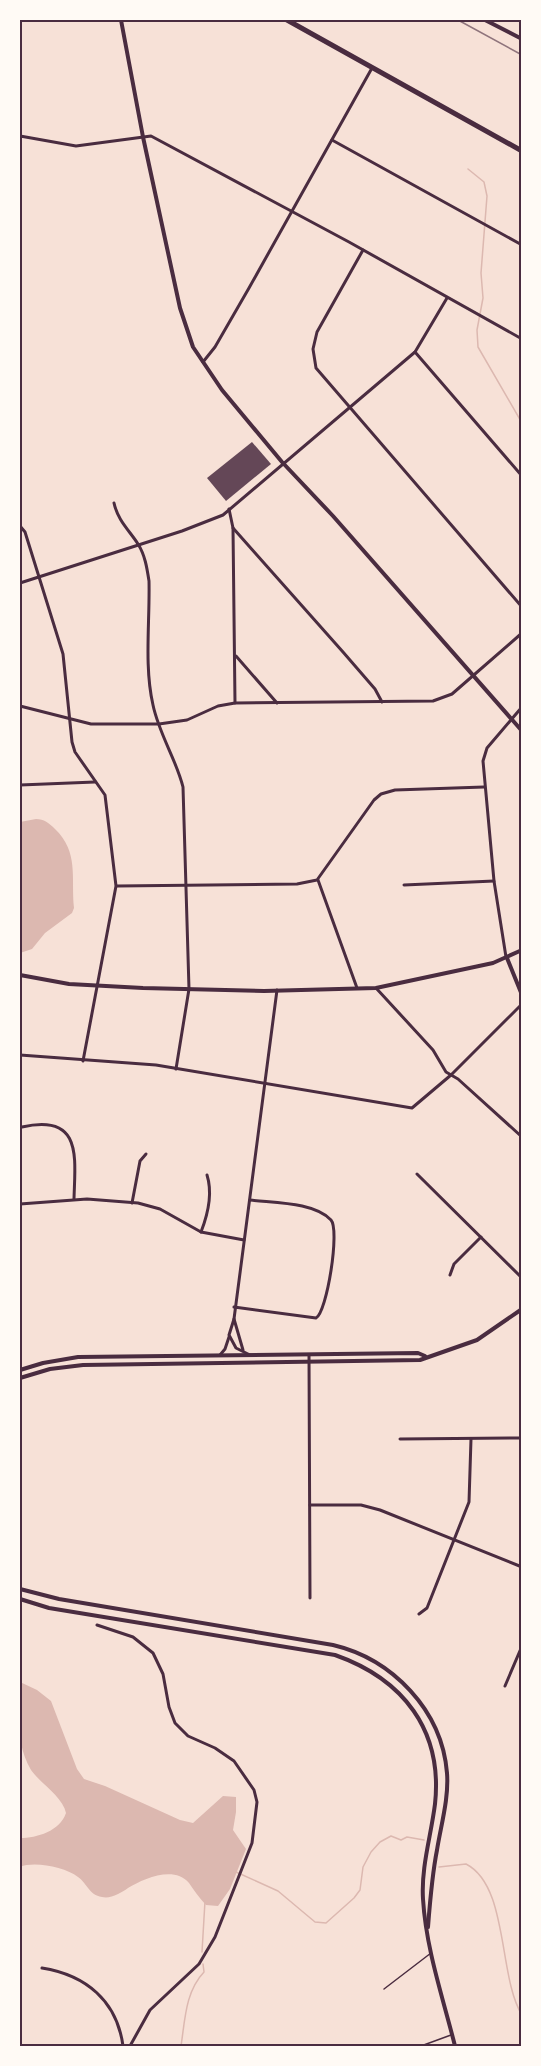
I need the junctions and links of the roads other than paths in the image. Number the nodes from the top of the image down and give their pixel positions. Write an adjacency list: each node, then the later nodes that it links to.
1 (121, 20): 7 (street)
2 (287, 20): 5 (highway)
3 (485, 20): 4 (street)
4 (522, 39)
5 (372, 68): 8 (street); 9 (highway)
6 (20, 136): 7 (street)
7 (143, 137): 10 (street); 16 (street)
8 (331, 140): 10 (street); 11 (street)
9 (522, 151)
10 (290, 212): 12 (street); 16 (street)
11 (522, 245)
12 (363, 250): 13 (street); 17 (street)
13 (447, 298): 14 (street); 15 (street)
14 (522, 339)
15 (415, 352): 17 (street); 19 (street)
16 (203, 363): 18 (street)
17 (348, 408): 18 (street); 27 (street)
18 (282, 462): 21 (street); 30 (street)
19 (522, 476)
20 (114, 503): 24 (street)
21 (229, 509): 23 (street); 24 (street)
22 (20, 526): 25 (street)
23 (233, 528): 29 (street); 31 (street)
24 (139, 545): 25 (street); 38 (street)
25 (39, 577): 26 (street); 36 (street)
26 (20, 583)
27 (522, 607)
28 (522, 633): 30 (street)
29 (235, 655): 32 (street); 33 (street)
30 (474, 676): 31 (street); 37 (street)
31 (382, 702): 33 (street)
32 (235, 703): 33 (street); 38 (street)
33 (277, 704)
34 (20, 706): 36 (street)
35 (522, 707): 37 (street)
36 (68, 718): 38 (street); 40 (street)
37 (511, 718): 39 (street); 42 (street)
38 (159, 724): 45 (street)
39 (522, 731)
40 (95, 782): 41 (street); 47 (street)
41 (20, 785)
42 (484, 787): 43 (street); 44 (street)
43 (318, 880): 45 (street); 52 (street)
44 (494, 881): 46 (street); 49 (street)
45 (187, 885): 47 (street); 54 (street)
46 (404, 885)
47 (116, 886): 51 (street)
48 (522, 950): 49 (street)
49 (507, 958): 53 (street); 56 (street)
50 (20, 975): 51 (street)
51 (96, 986): 54 (street); 59 (street)
52 (357, 988): 53 (street); 55 (street)
53 (376, 988): 61 (street)
54 (189, 990): 55 (street); 60 (street)
55 (277, 990): 62 (street)
56 (522, 994)
57 (522, 1004): 61 (street)
58 (20, 1055): 59 (street)
59 (83, 1061): 60 (street)
60 (176, 1069): 62 (street)
61 (451, 1075): 62 (street); 64 (street)
62 (266, 1085): 69 (street)
63 (22, 1127): 68 (street)
64 (522, 1137)
65 (146, 1154): 70 (street)
66 (417, 1174): 73 (street)
67 (207, 1175): 72 (street)
68 (74, 1199): 70 (street); 71 (street)
69 (250, 1200): 74 (street); 77 (street)
70 (132, 1203): 72 (street)
71 (20, 1204)
72 (201, 1232): 74 (street)
73 (481, 1237): 75 (street); 76 (street)
74 (244, 1240): 77 (street)
75 (450, 1275)
76 (522, 1278)
77 (234, 1307): 79 (street)
78 (522, 1309): 85 (street)
79 (234, 1319): 80 (street); 81 (street)
80 (229, 1335): 81 (street); 82 (street)
81 (243, 1350): 83 (street)
82 (220, 1355): 83 (street); 86 (street)
83 (250, 1355): 84 (street); 88 (street)
84 (309, 1355): 85 (street); 87 (street)
85 (426, 1357): 87 (street)
86 (51, 1361): 89 (street); 90 (street)
87 (309, 1362): 88 (street); 95 (street)
88 (251, 1363): 89 (street)
89 (50, 1369): 91 (street)
90 (20, 1370)
91 (20, 1378)
92 (522, 1438): 94 (street)
93 (400, 1439): 94 (street)
94 (471, 1439): 96 (street)
95 (310, 1505): 96 (street); 99 (street)
96 (456, 1540): 97 (street); 101 (street)
97 (522, 1567)
98 (20, 1589): 105 (street)
99 (310, 1598)
100 (20, 1599): 105 (street)
101 (419, 1614)
102 (97, 1625): 111 (street)
103 (522, 1646): 104 (street)
104 (505, 1686)
105 (428, 1936): 106 (street)
106 (431, 1953): 108 (lane); 109 (street)
107 (42, 1968): 110 (street)
108 (384, 1989)
109 (452, 2035): 112 (lane); 113 (street)
110 (123, 2046)
111 (130, 2046)
112 (421, 2046)
113 (455, 2046)

